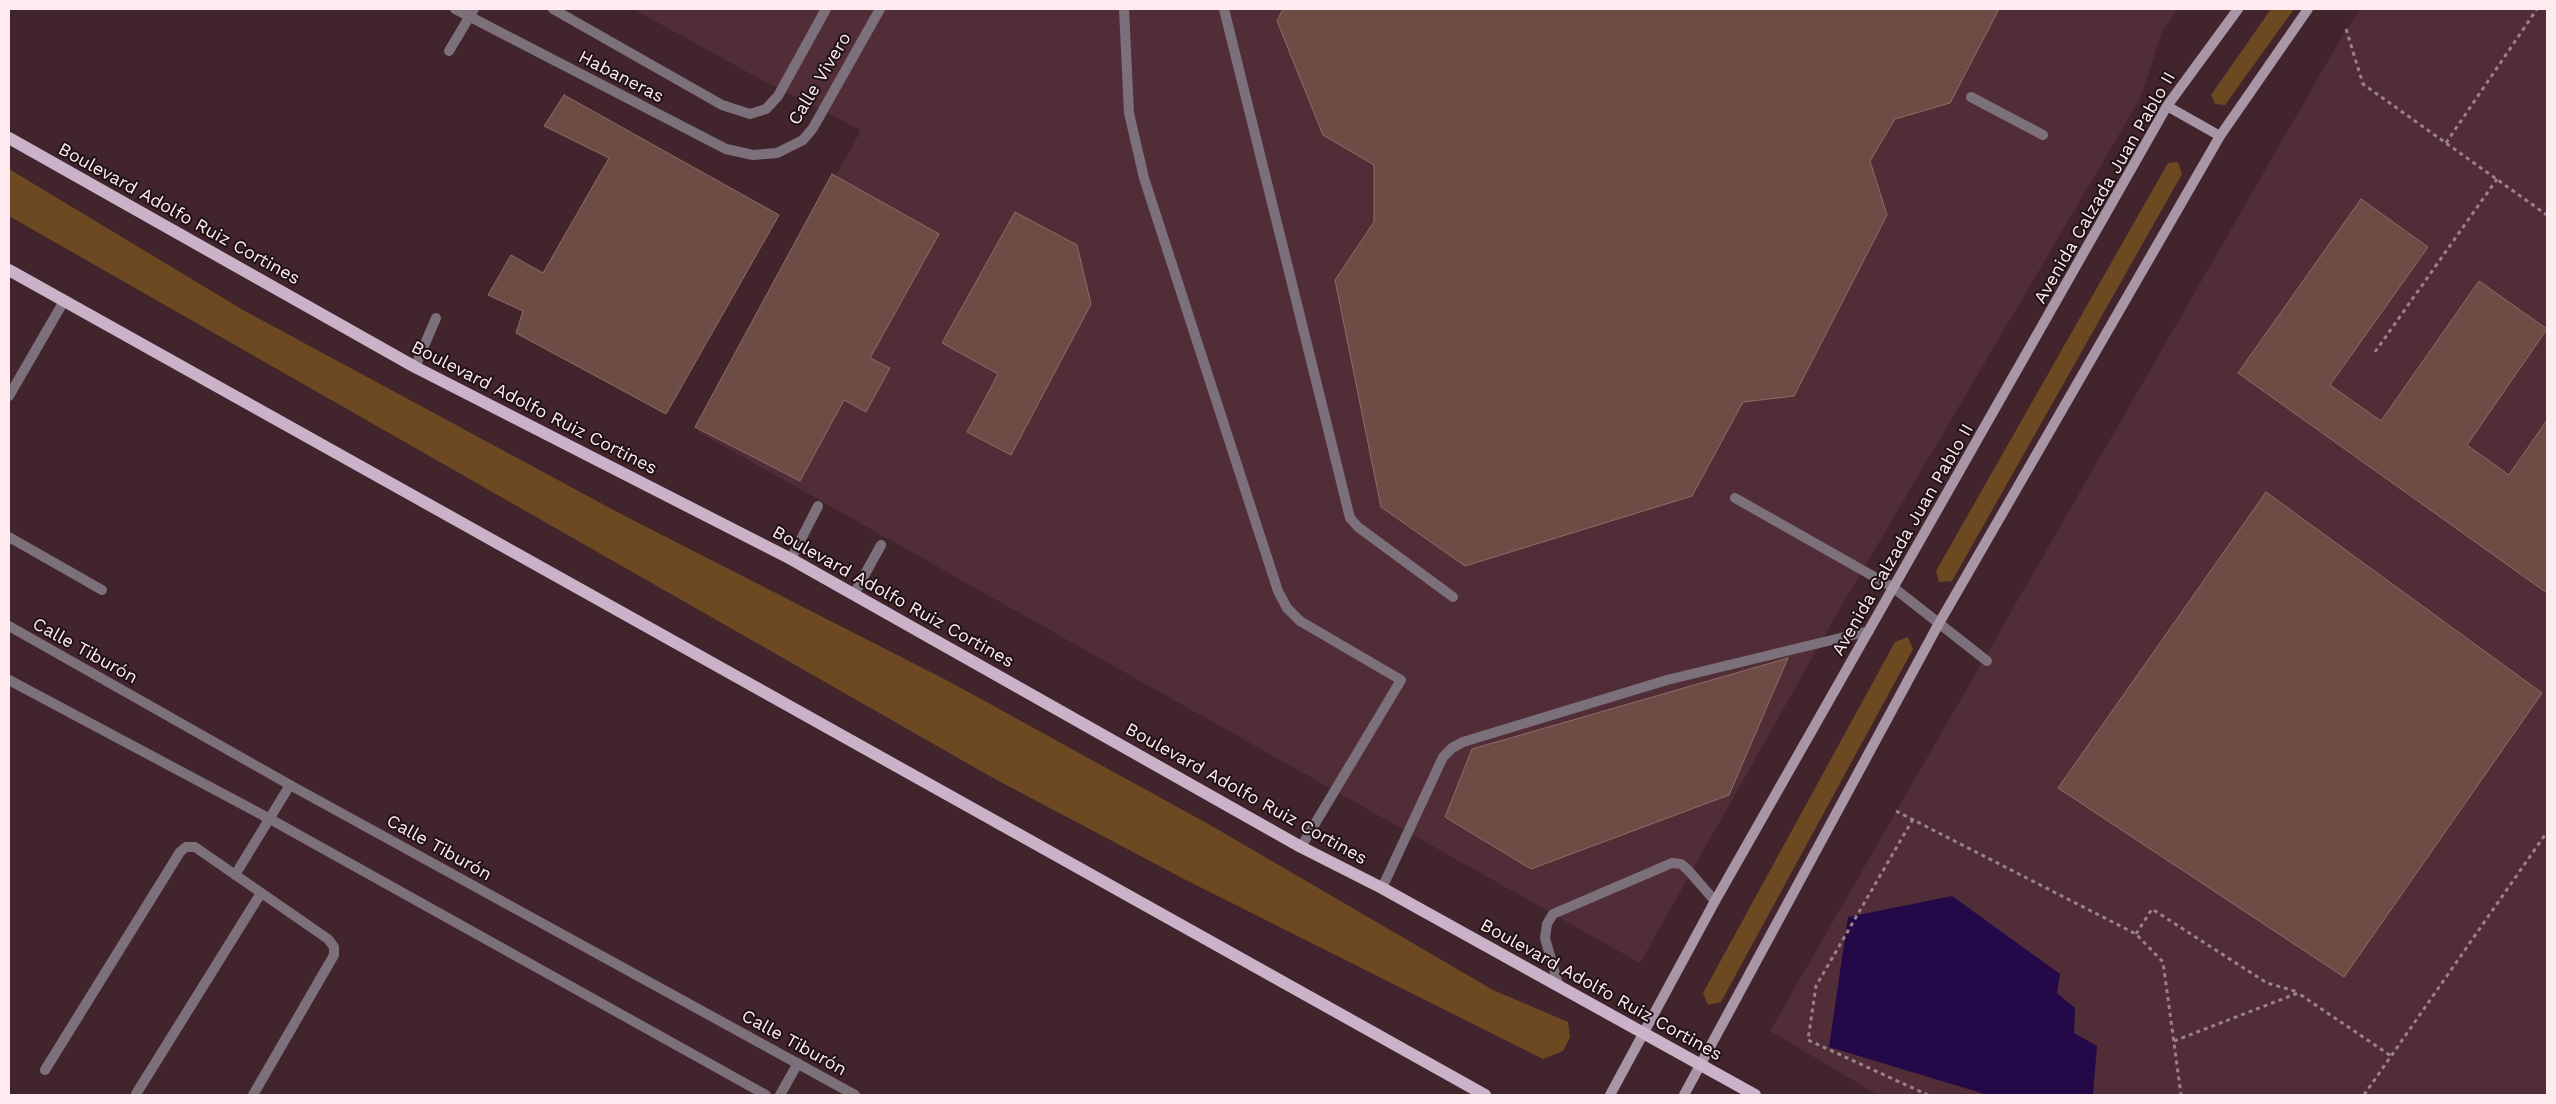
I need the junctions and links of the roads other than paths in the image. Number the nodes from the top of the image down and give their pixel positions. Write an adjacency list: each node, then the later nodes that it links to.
1 (454, 9): 9 (street, Habaneras)
2 (553, 9): 13 (street, Habaneras)
3 (826, 9): 13 (street, Calle Vivero)
4 (880, 9): 17 (street, Calle Vivero)
5 (1124, 9): 39 (street)
6 (1224, 9): 31 (street)
7 (2238, 9): 12 (main road, Avenida Calzada Juan Pablo II)
8 (2308, 9): 15 (main road)
9 (472, 13): 10 (street); 17 (street, Habaneras)
10 (449, 51)
11 (1971, 97): 14 (street)
12 (2168, 106): 15 (main road); 28 (main road, Avenida Calzada Juan Pablo II)
13 (750, 114)
14 (2043, 135)
15 (2220, 136): 32 (main road)
16 (9, 138): 21 (main road, Boulevard Adolfo Ruiz Cortines)
17 (778, 153)
18 (9, 270): 19 (main road)
19 (64, 302): 22 (street); 54 (main road)
20 (436, 318): 21 (street)
21 (415, 367): 27 (main road, Boulevard Adolfo Ruiz Cortines)
22 (9, 396)
23 (1736, 498): 28 (street)
24 (818, 506): 27 (street)
25 (9, 537): 29 (street)
26 (881, 545): 30 (street)
27 (791, 559): 30 (main road, Boulevard Adolfo Ruiz Cortines)
28 (1894, 588): 32 (street); 34 (main road, Avenida Calzada Juan Pablo II)
29 (102, 590)
30 (854, 594): 39 (main road, Boulevard Adolfo Ruiz Cortines)
31 (1453, 597)
32 (1938, 625): 35 (street); 47 (main road)
33 (9, 626): 37 (street, Calle Tiburón)
34 (1870, 631): 41 (street); 43 (main road, Avenida Calzada Juan Pablo II)
35 (1987, 661)
36 (9, 680): 38 (street)
37 (290, 784): 38 (street); 46 (street, Calle Tiburón)
38 (270, 819): 40 (street); 51 (street)
39 (1301, 846): 41 (main road, Boulevard Adolfo Ruiz Cortines)
40 (235, 875): 42 (street); 48 (street)
41 (1382, 888): 44 (main road, Boulevard Adolfo Ruiz Cortines)
42 (261, 893): 49 (street); 50 (street)
43 (1715, 901): 44 (street); 45 (main road, Avenida Calzada Juan Pablo II)
44 (1559, 986): 45 (main road, Boulevard Adolfo Ruiz Cortines)
45 (1642, 1034): 47 (main road, Boulevard Adolfo Ruiz Cortines); 55 (main road, Avenida Calzada Juan Pablo II)
46 (798, 1063): 52 (street); 53 (street, Calle Tiburón)
47 (1700, 1065): 56 (main road); 57 (main road, Boulevard Adolfo Ruiz Cortines)
48 (45, 1070)
49 (136, 1094)
50 (253, 1095)
51 (766, 1095)
52 (780, 1095)
53 (855, 1095)
54 (1485, 1095)
55 (1610, 1095)
56 (1684, 1095)
57 (1754, 1095)

